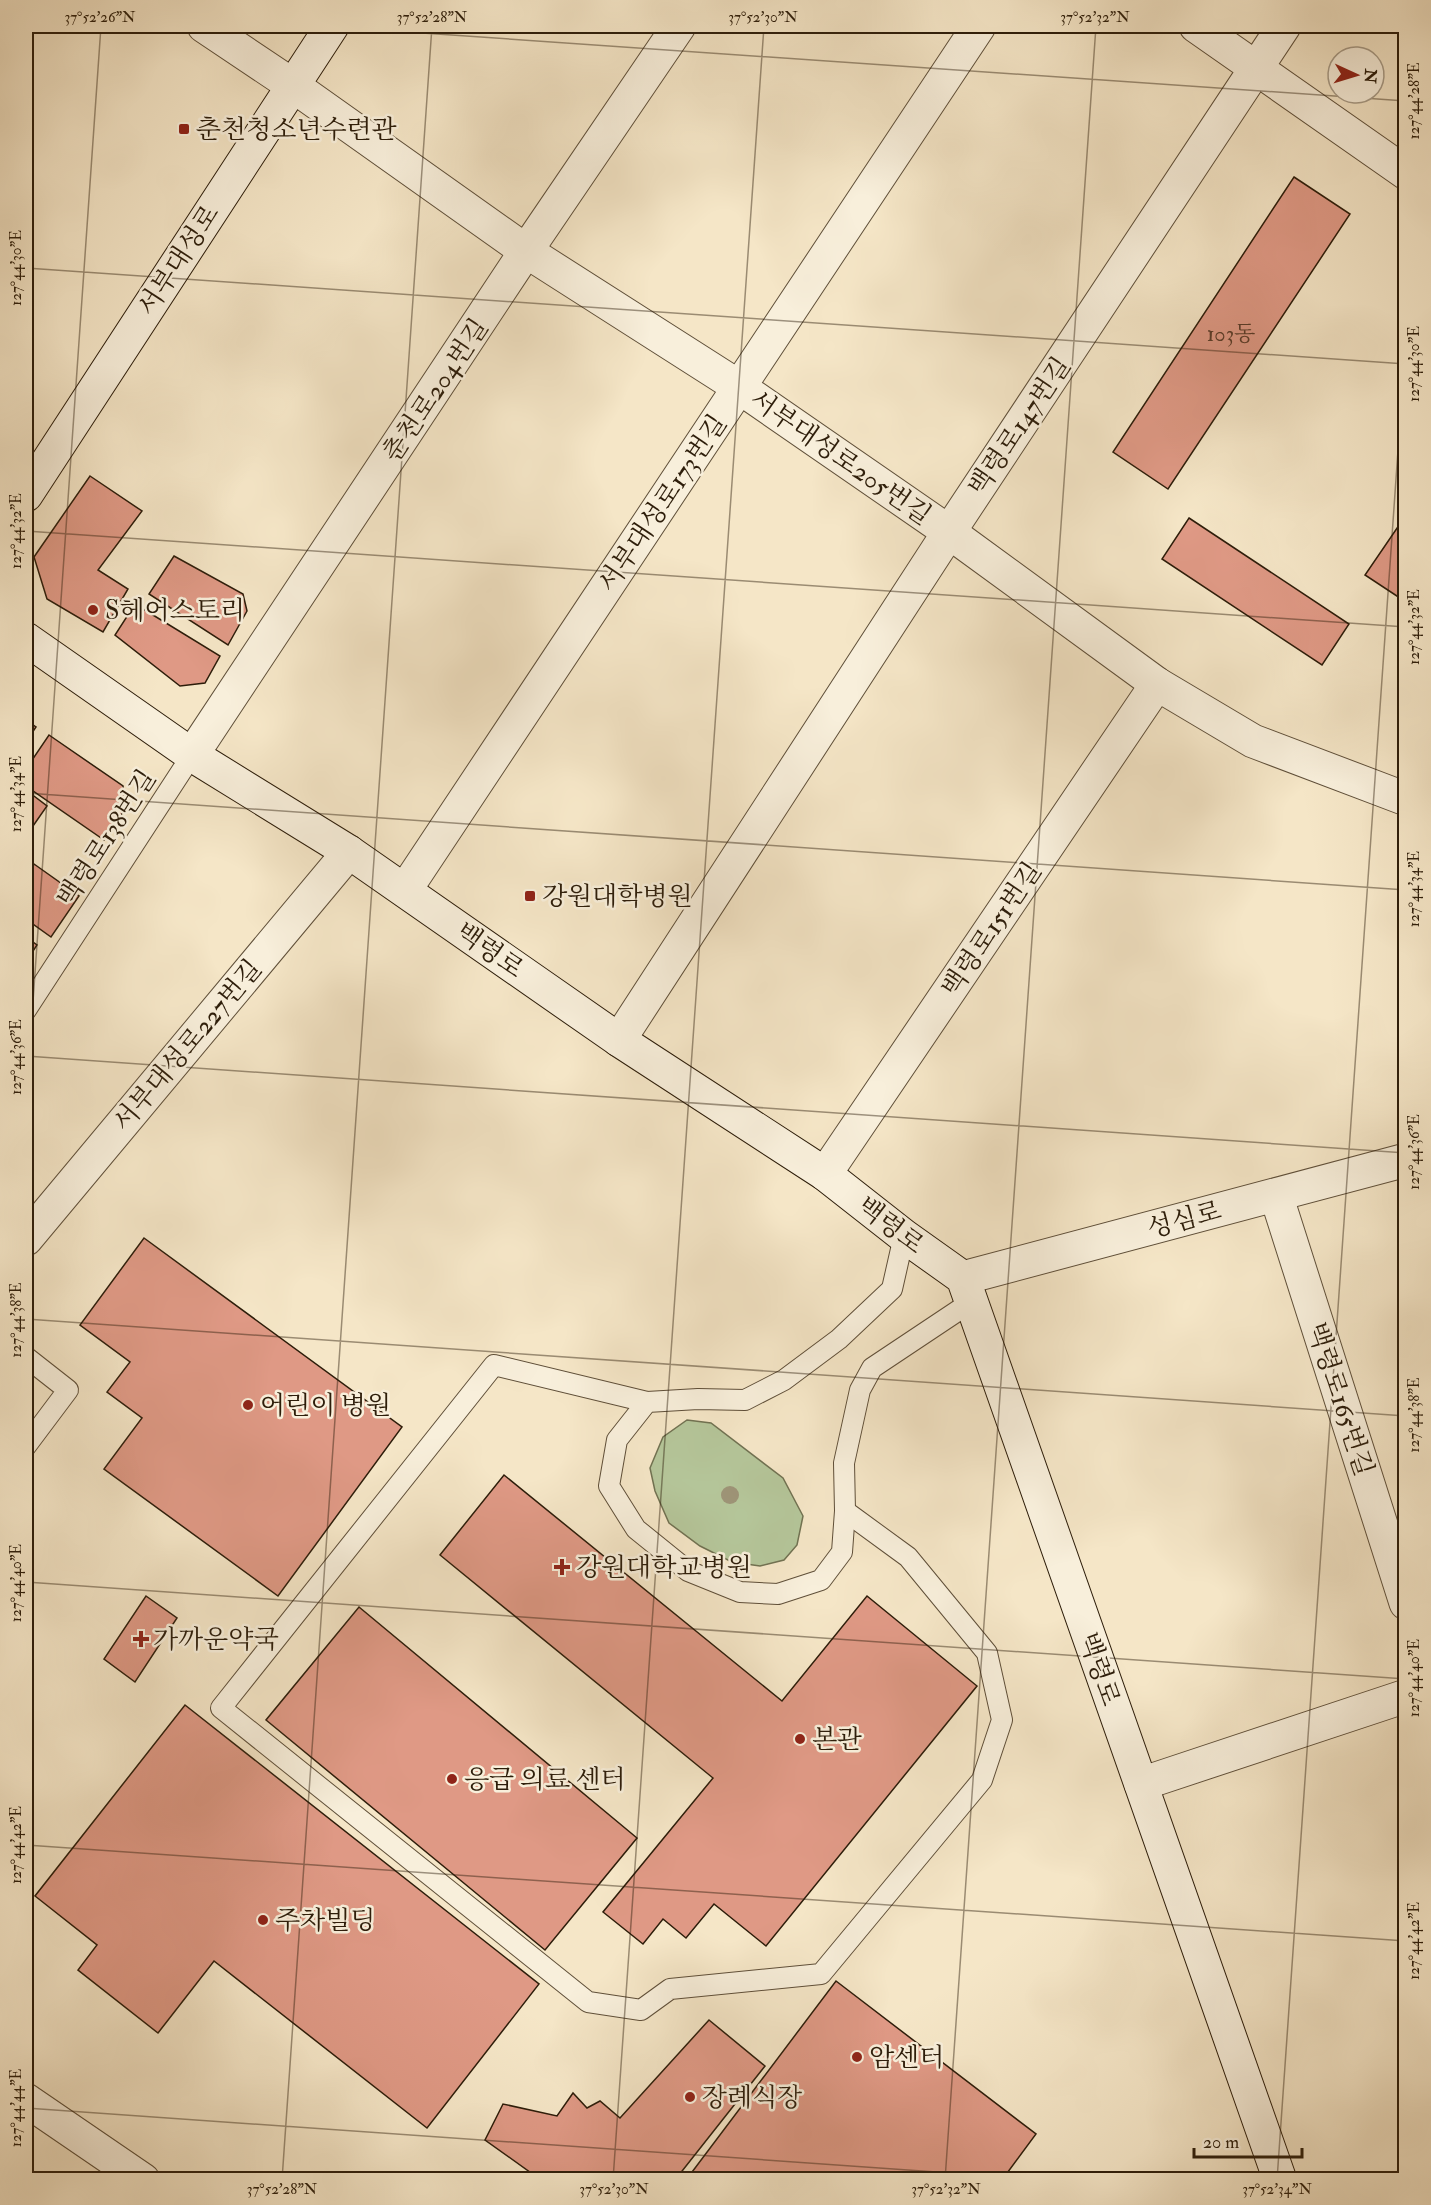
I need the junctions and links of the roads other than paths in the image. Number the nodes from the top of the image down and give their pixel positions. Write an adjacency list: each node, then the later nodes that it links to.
1 (204, 26): 8 (street, 서부대성로205번길)
2 (332, 26): 8 (street, 서부대성로)
3 (679, 26): 10 (street, 춘천로204번길)
4 (979, 26): 11 (street, 서부대성로173번길)
5 (1196, 26): 7 (street)
6 (1284, 26): 7 (street, 백령로147번길)
7 (1257, 67): 9 (street); 13 (street, 백령로147번길)
8 (292, 85): 10 (street, 서부대성로205번길); 12 (street, 서부대성로)
9 (1406, 173)
10 (526, 251): 11 (street, 서부대성로205번길); 16 (street, 춘천로204번길)
11 (739, 387): 13 (street, 서부대성로205번길); 19 (street, 서부대성로173번길)
12 (26, 495)
13 (949, 532): 15 (street, 서부대성로205번길); 21 (street, 백령로147번길)
14 (26, 639): 16 (street, 백령로)
15 (1157, 684): 17 (street, 서부대성로205번길); 23 (street, 백령로151번길)
16 (192, 755): 18 (street, 백령로); 20 (lane, 백령로138번길)
17 (1406, 799)
18 (349, 852): 19 (street, 백령로); 26 (street, 서부대성로227번길)
19 (405, 890): 21 (street, 백령로)
20 (26, 1010)
21 (619, 1040): 23 (street, 백령로)
22 (1406, 1160): 24 (street, 성심로)
23 (825, 1174): 25 (street, 백령로)
24 (1276, 1195): 27 (street, 성심로); 32 (street, 백령로165번길)
25 (904, 1236): 27 (street, 백령로); 29 (lane)
26 (26, 1239)
27 (967, 1290): 31 (lane); 34 (street, 백령로)
28 (26, 1358): 30 (lane)
29 (647, 1402): 31 (lane); 31 (lane)
30 (26, 1446)
31 (845, 1511)
32 (1406, 1603)
33 (1406, 1696): 34 (street)
34 (1141, 1784): 37 (street, 백령로)
35 (26, 2100): 36 (street)
36 (143, 2180)
37 (1280, 2180)

